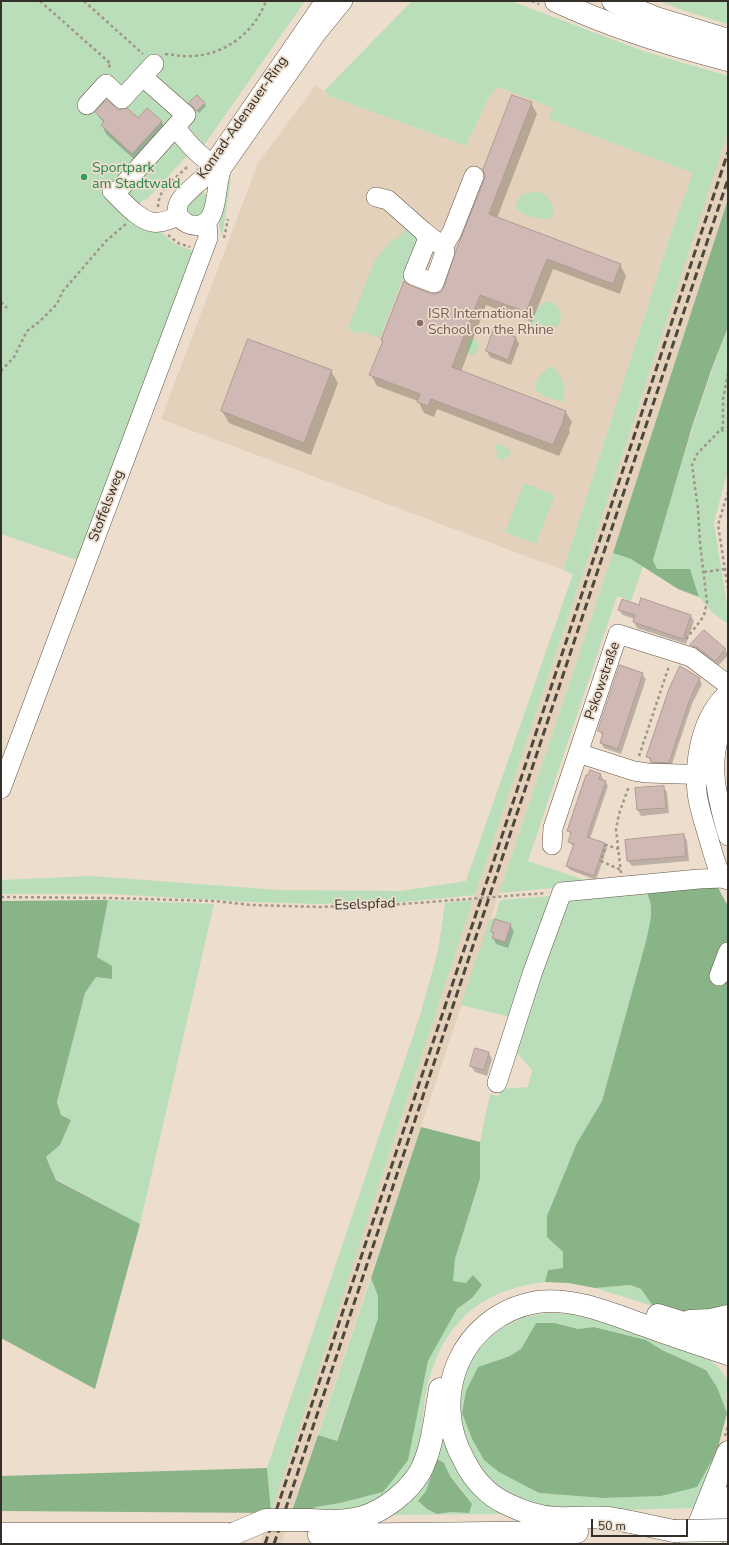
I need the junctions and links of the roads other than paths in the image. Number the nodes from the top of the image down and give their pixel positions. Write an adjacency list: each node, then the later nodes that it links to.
1 (325, 1): 5 (street, Konrad-Adenauer-Ring)
2 (343, 1): 5 (street, Konrad-Adenauer-Ring)
3 (556, 1): 7 (main road)
4 (613, 1): 6 (main road)
5 (312, 31): 10 (street, Konrad-Adenauer-Ring)
6 (728, 40)
7 (728, 60)
8 (87, 105): 9 (street)
9 (175, 128): 10 (street); 13 (street)
10 (217, 166): 13 (street, Konrad-Adenauer-Ring); 14 (street, Konrad-Adenauer-Ring)
11 (474, 176): 16 (street)
12 (376, 197): 15 (street)
13 (179, 216): 14 (street)
14 (207, 223): 22 (street, Stoffelsweg)
15 (423, 231): 16 (street); 16 (street)
16 (444, 247)
17 (728, 685): 20 (street, Pskowstraße)
18 (728, 693): 21 (street)
19 (728, 711): 21 (street)
20 (578, 753): 21 (street); 24 (street, Pskowstraße)
21 (705, 775): 23 (street); 25 (street)
22 (1, 789)
23 (728, 836)
24 (552, 845)
25 (725, 879): 28 (street)
26 (728, 952): 27 (street)
27 (719, 976)
28 (497, 1084)
29 (728, 1316): 30 (main road)
30 (672, 1319): 31 (main road); 37 (main road)
31 (728, 1337)
32 (694, 1343): 33 (main road); 34 (main road); 39 (main road)
33 (728, 1354)
34 (728, 1370)
35 (728, 1452): 41 (main road)
36 (728, 1498): 42 (main road)
37 (305, 1528): 39 (main road); 40 (main road)
38 (728, 1530): 39 (main road, bridge)
39 (674, 1531)
40 (1, 1534)
41 (691, 1544)
42 (710, 1544)

